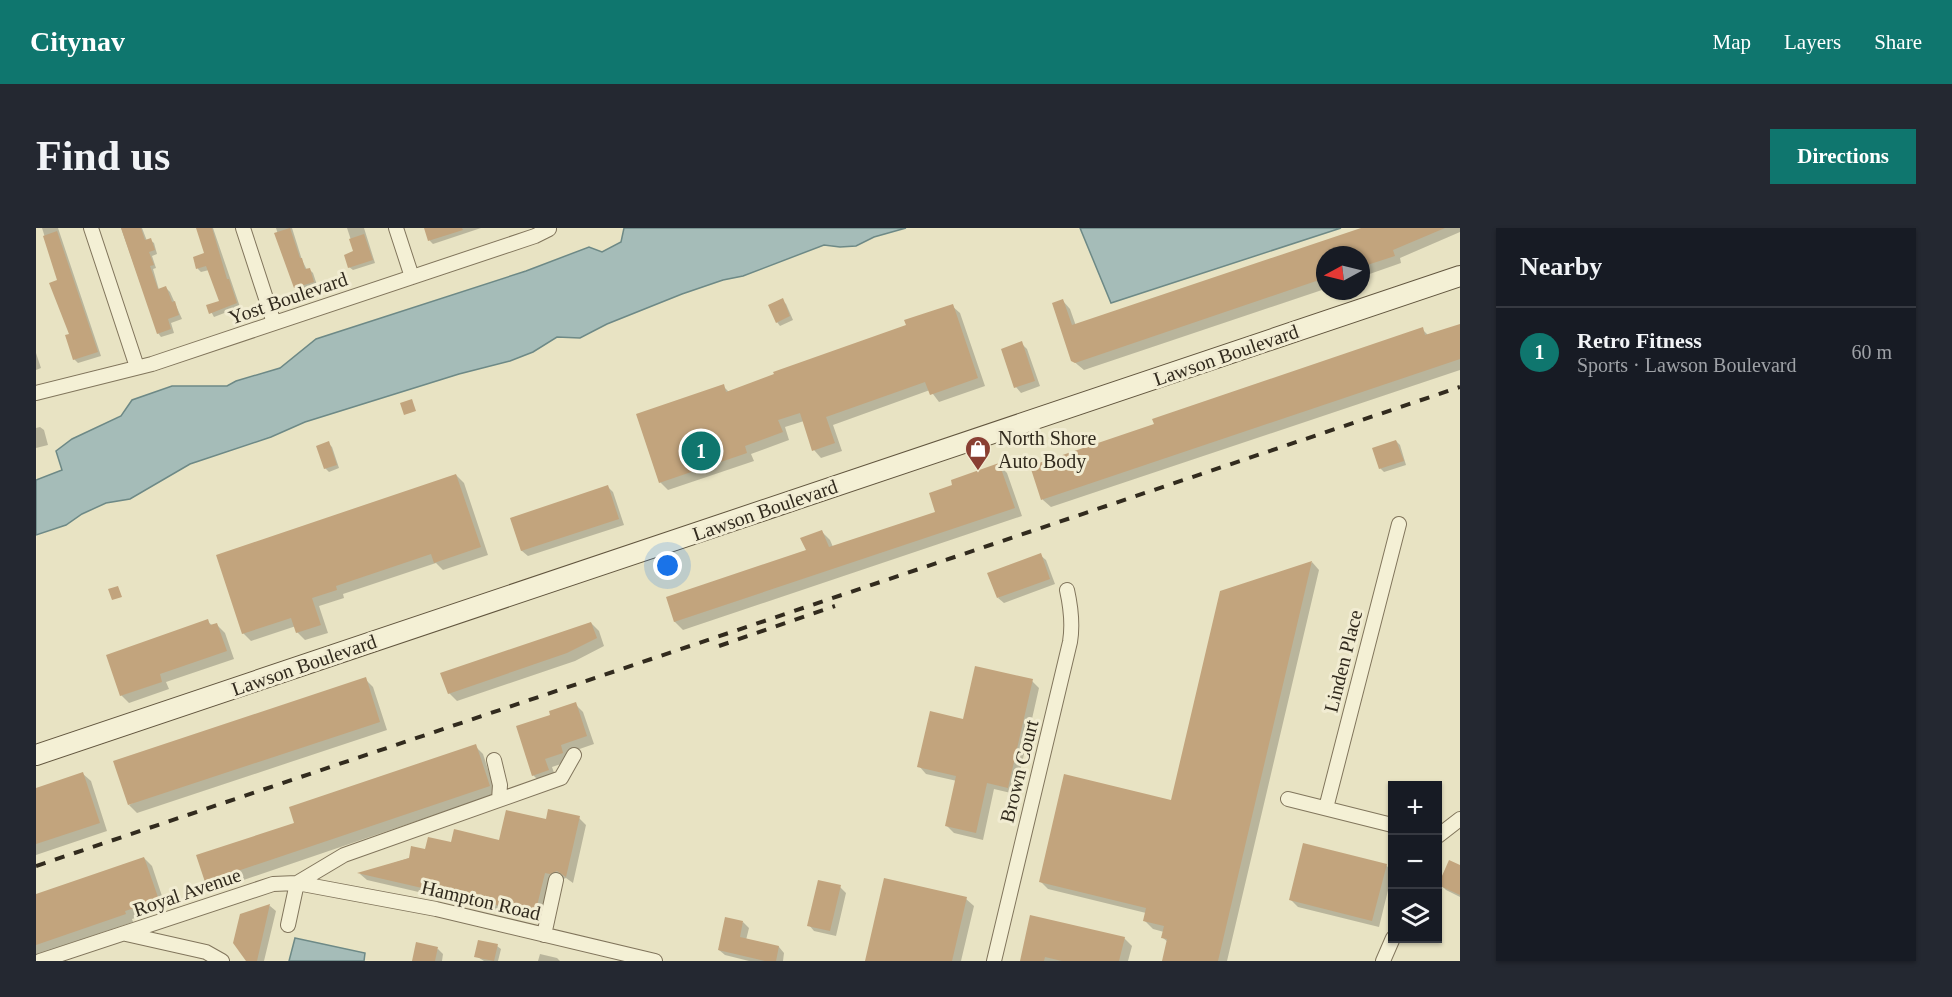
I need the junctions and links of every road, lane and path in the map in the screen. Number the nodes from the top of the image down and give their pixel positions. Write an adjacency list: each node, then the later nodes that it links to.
1 (91, 228): 8 (street)
2 (243, 228): 7 (street)
3 (396, 228): 6 (street)
4 (548, 228): 6 (street, Yost Boulevard)
5 (1460, 276): 12 (main road, Lawson Boulevard)
6 (412, 277): 7 (street, Yost Boulevard)
7 (274, 323): 8 (street, Yost Boulevard)
8 (137, 367): 9 (street, Yost Boulevard)
9 (36, 393)
10 (1399, 524): 17 (street, Linden Place)
11 (1066, 590): 30 (street, Brown Court)
12 (36, 755)
13 (574, 755): 16 (street, Royal Avenue)
14 (494, 760): 16 (street)
15 (1288, 799): 17 (street)
16 (499, 800): 22 (street, Royal Avenue)
17 (1326, 808): 19 (street)
18 (1460, 819): 20 (street)
19 (1388, 824)
20 (1438, 835)
21 (556, 880): 25 (street)
22 (297, 882): 23 (street); 24 (street, Royal Avenue); 25 (street, Hampton Road)
23 (288, 926)
24 (124, 934): 27 (street, Royal Avenue); 28 (street)
25 (544, 935): 29 (street, Hampton Road)
26 (1391, 943): 31 (street)
27 (40, 961)
28 (222, 961)
29 (655, 961)
30 (994, 961)
31 (1383, 961)

